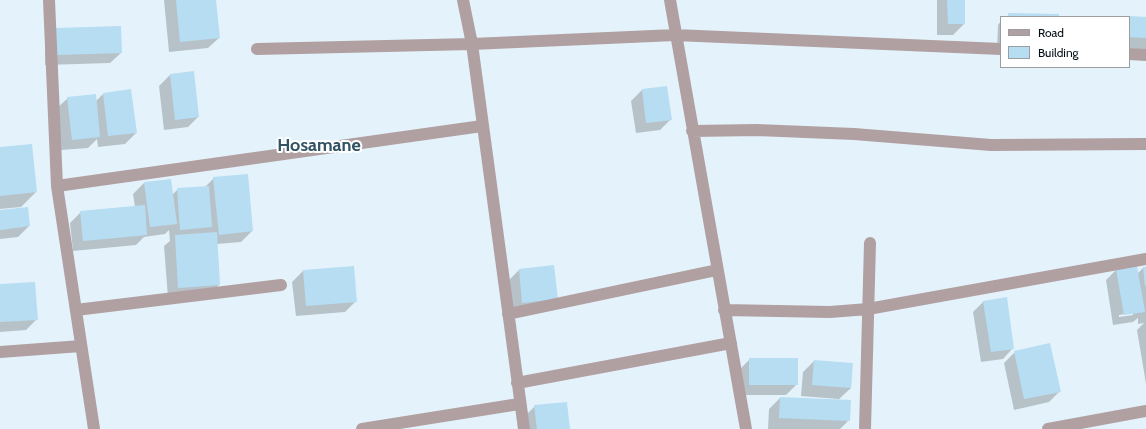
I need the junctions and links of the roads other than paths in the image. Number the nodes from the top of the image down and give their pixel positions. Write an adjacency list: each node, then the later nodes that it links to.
1 (49, 0): 13 (street)
2 (463, 0): 5 (street)
3 (670, 0): 4 (street)
4 (675, 35): 5 (street); 7 (street); 11 (street)
5 (472, 44): 6 (street); 10 (street)
6 (257, 49)
7 (1000, 49)
8 (1130, 54): 9 (street)
9 (1146, 55)
10 (482, 126): 13 (street); 21 (street)
11 (692, 131): 12 (street); 16 (street)
12 (1146, 144)
13 (57, 186): 19 (street)
14 (870, 243): 18 (street)
15 (1146, 259): 18 (street)
16 (718, 270): 20 (street); 21 (street)
17 (281, 285): 19 (street)
18 (868, 309): 20 (street); 32 (street)
19 (76, 310): 23 (street)
20 (724, 310): 22 (street)
21 (508, 314): 25 (street)
22 (731, 343): 25 (street); 31 (street)
23 (81, 346): 24 (street); 28 (street)
24 (0, 352)
25 (517, 383): 26 (street)
26 (520, 404): 29 (street); 30 (street)
27 (1146, 411): 33 (street)
28 (94, 429)
29 (362, 429)
30 (524, 429)
31 (746, 429)
32 (865, 429)
33 (1048, 429)

